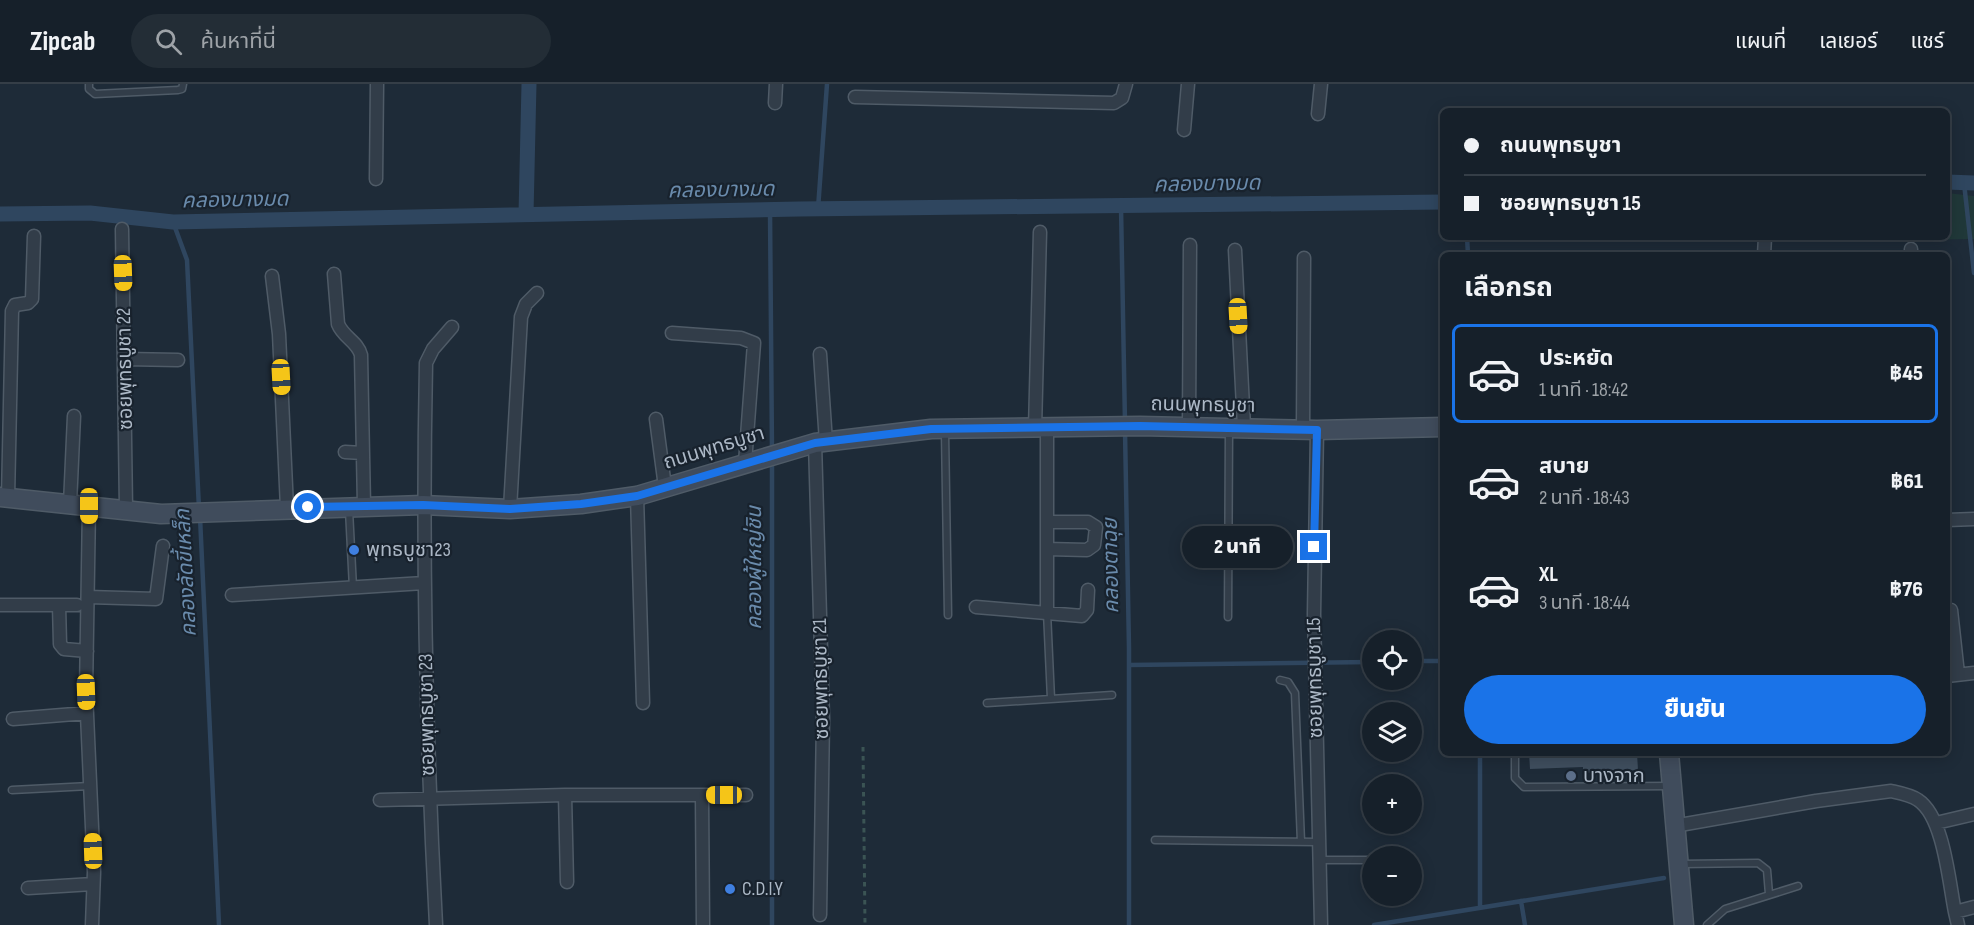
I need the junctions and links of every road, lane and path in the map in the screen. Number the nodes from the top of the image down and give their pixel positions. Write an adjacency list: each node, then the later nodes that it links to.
1 (89, 84): 2 (lane)
2 (183, 84)
3 (377, 84): 12 (street)
4 (776, 84): 9 (street)
5 (1126, 84): 8 (street)
6 (1188, 84): 11 (street)
7 (1321, 84): 10 (street)
8 (855, 97)
9 (775, 103)
10 (1318, 114)
11 (1184, 130)
12 (376, 179)
13 (122, 230): 25 (street, ซอยพุทธบูชา 22)
14 (1040, 232): 33 (street)
15 (34, 236): 41 (street)
16 (1190, 246): 29 (street)
17 (1234, 250): 30 (street)
18 (1304, 258): 34 (street, ซอยพุทธบูชา 15)
19 (334, 274): 37 (street)
20 (272, 276): 46 (street)
21 (537, 293): 48 (street)
22 (452, 327): 43 (street, ซอยพุทธบูชา 23)
23 (672, 333): 38 (street)
24 (820, 354): 35 (street, ซอยพุทธบูชา 21)
25 (125, 359): 26 (street); 47 (street, ซอยพุทธบูชา 22)
26 (178, 360)
27 (74, 416): 42 (street)
28 (656, 419): 39 (street)
29 (1189, 426): 30 (main road, ถนนพุทธบูชา); 33 (main road, ถนนพุทธบูชา)
30 (1237, 427): 34 (main road, ถนนพุทธบูชา); 66 (lane)
31 (1440, 427): 34 (main road, ถนนพุทธบูชา)
32 (945, 429): 33 (main road, ถนนพุทธบูชา); 35 (main road, ถนนพุทธบูชา); 65 (lane)
33 (1041, 429): 51 (street)
34 (1310, 430): 93 (street, ซอยพุทธบูชา 15)
35 (821, 442): 38 (main road, ถนนพุทธบูชา); 104 (street, ซอยพุทธบูชา 21)
36 (345, 452): 37 (street)
37 (363, 453): 45 (street)
38 (752, 461): 39 (main road, ถนนพุทธบูชา)
39 (664, 487): 40 (main road, ถนนพุทธบูชา)
40 (637, 496): 48 (main road, ถนนพุทธบูชา); 73 (street)
41 (4, 497): 42 (main road, ถนนพุทธบูชา)
42 (70, 504): 44 (main road, ถนนพุทธบูชา)
43 (423, 505): 45 (main road, ถนนพุทธบูชา); 48 (main road, ถนนพุทธบูชา); 54 (street, ซอยพุทธบูชา 23)
44 (89, 506): 47 (main road, ถนนพุทธบูชา); 58 (street)
45 (356, 507): 46 (main road, ถนนพุทธบูชา); 55 (lane)
46 (287, 508): 47 (main road, ถนนพุทธบูชา)
47 (126, 509)
48 (510, 509)
49 (1974, 519): 50 (street)
50 (1950, 520)
51 (1047, 522): 53 (street); 53 (street)
52 (163, 546): 58 (street)
53 (1047, 549): 64 (street)
54 (424, 583): 55 (street); 86 (street, ซอยพุทธบูชา 23)
55 (353, 588): 57 (street)
56 (1088, 590): 64 (street)
57 (231, 595)
58 (88, 597): 67 (street)
59 (0, 605): 61 (street)
60 (77, 605): 61 (street)
61 (59, 606): 67 (street)
62 (976, 606): 64 (street)
63 (1952, 610): 69 (street)
64 (1047, 611): 72 (lane)
65 (948, 615)
66 (1228, 617)
67 (87, 651): 75 (street)
68 (1974, 673): 69 (street)
69 (1952, 675)
70 (1280, 680): 92 (lane)
71 (1112, 695): 72 (lane)
72 (1051, 699): 74 (lane)
73 (642, 703)
74 (987, 703)
75 (87, 713): 76 (street); 80 (street)
76 (12, 719)
77 (863, 747): 108 (path)
78 (1515, 756): 81 (lane)
79 (1669, 756): 81 (main road)
80 (90, 786): 82 (lane); 98 (street)
81 (1671, 786): 90 (main road)
82 (12, 790)
83 (566, 795): 84 (street); 86 (street); 97 (street)
84 (702, 795): 85 (street); 107 (street)
85 (746, 795)
86 (429, 798): 87 (street); 106 (street, ซอยพุทธบูชา 23)
87 (380, 800)
88 (1974, 814): 89 (street)
89 (1936, 823): 90 (street); 103 (street)
90 (1674, 826): 96 (main road)
91 (1155, 840): 92 (lane)
92 (1301, 842): 93 (lane)
93 (1319, 842): 94 (street, ซอยพุทธบูชา 15)
94 (1320, 860): 95 (lane); 109 (street, ซอยพุทธบูชา 15)
95 (1362, 860)
96 (1678, 864): 101 (lane); 110 (main road)
97 (567, 882)
98 (93, 884): 100 (street); 105 (street)
99 (1798, 886): 101 (lane)
100 (28, 888)
101 (1769, 894): 111 (lane)
102 (1974, 907): 103 (street)
103 (1955, 912): 112 (street)
104 (820, 915)
105 (92, 925)
106 (436, 925)
107 (703, 925)
108 (865, 925)
109 (1321, 925)
110 (1684, 925)
111 (1707, 925)
112 (1958, 925)

